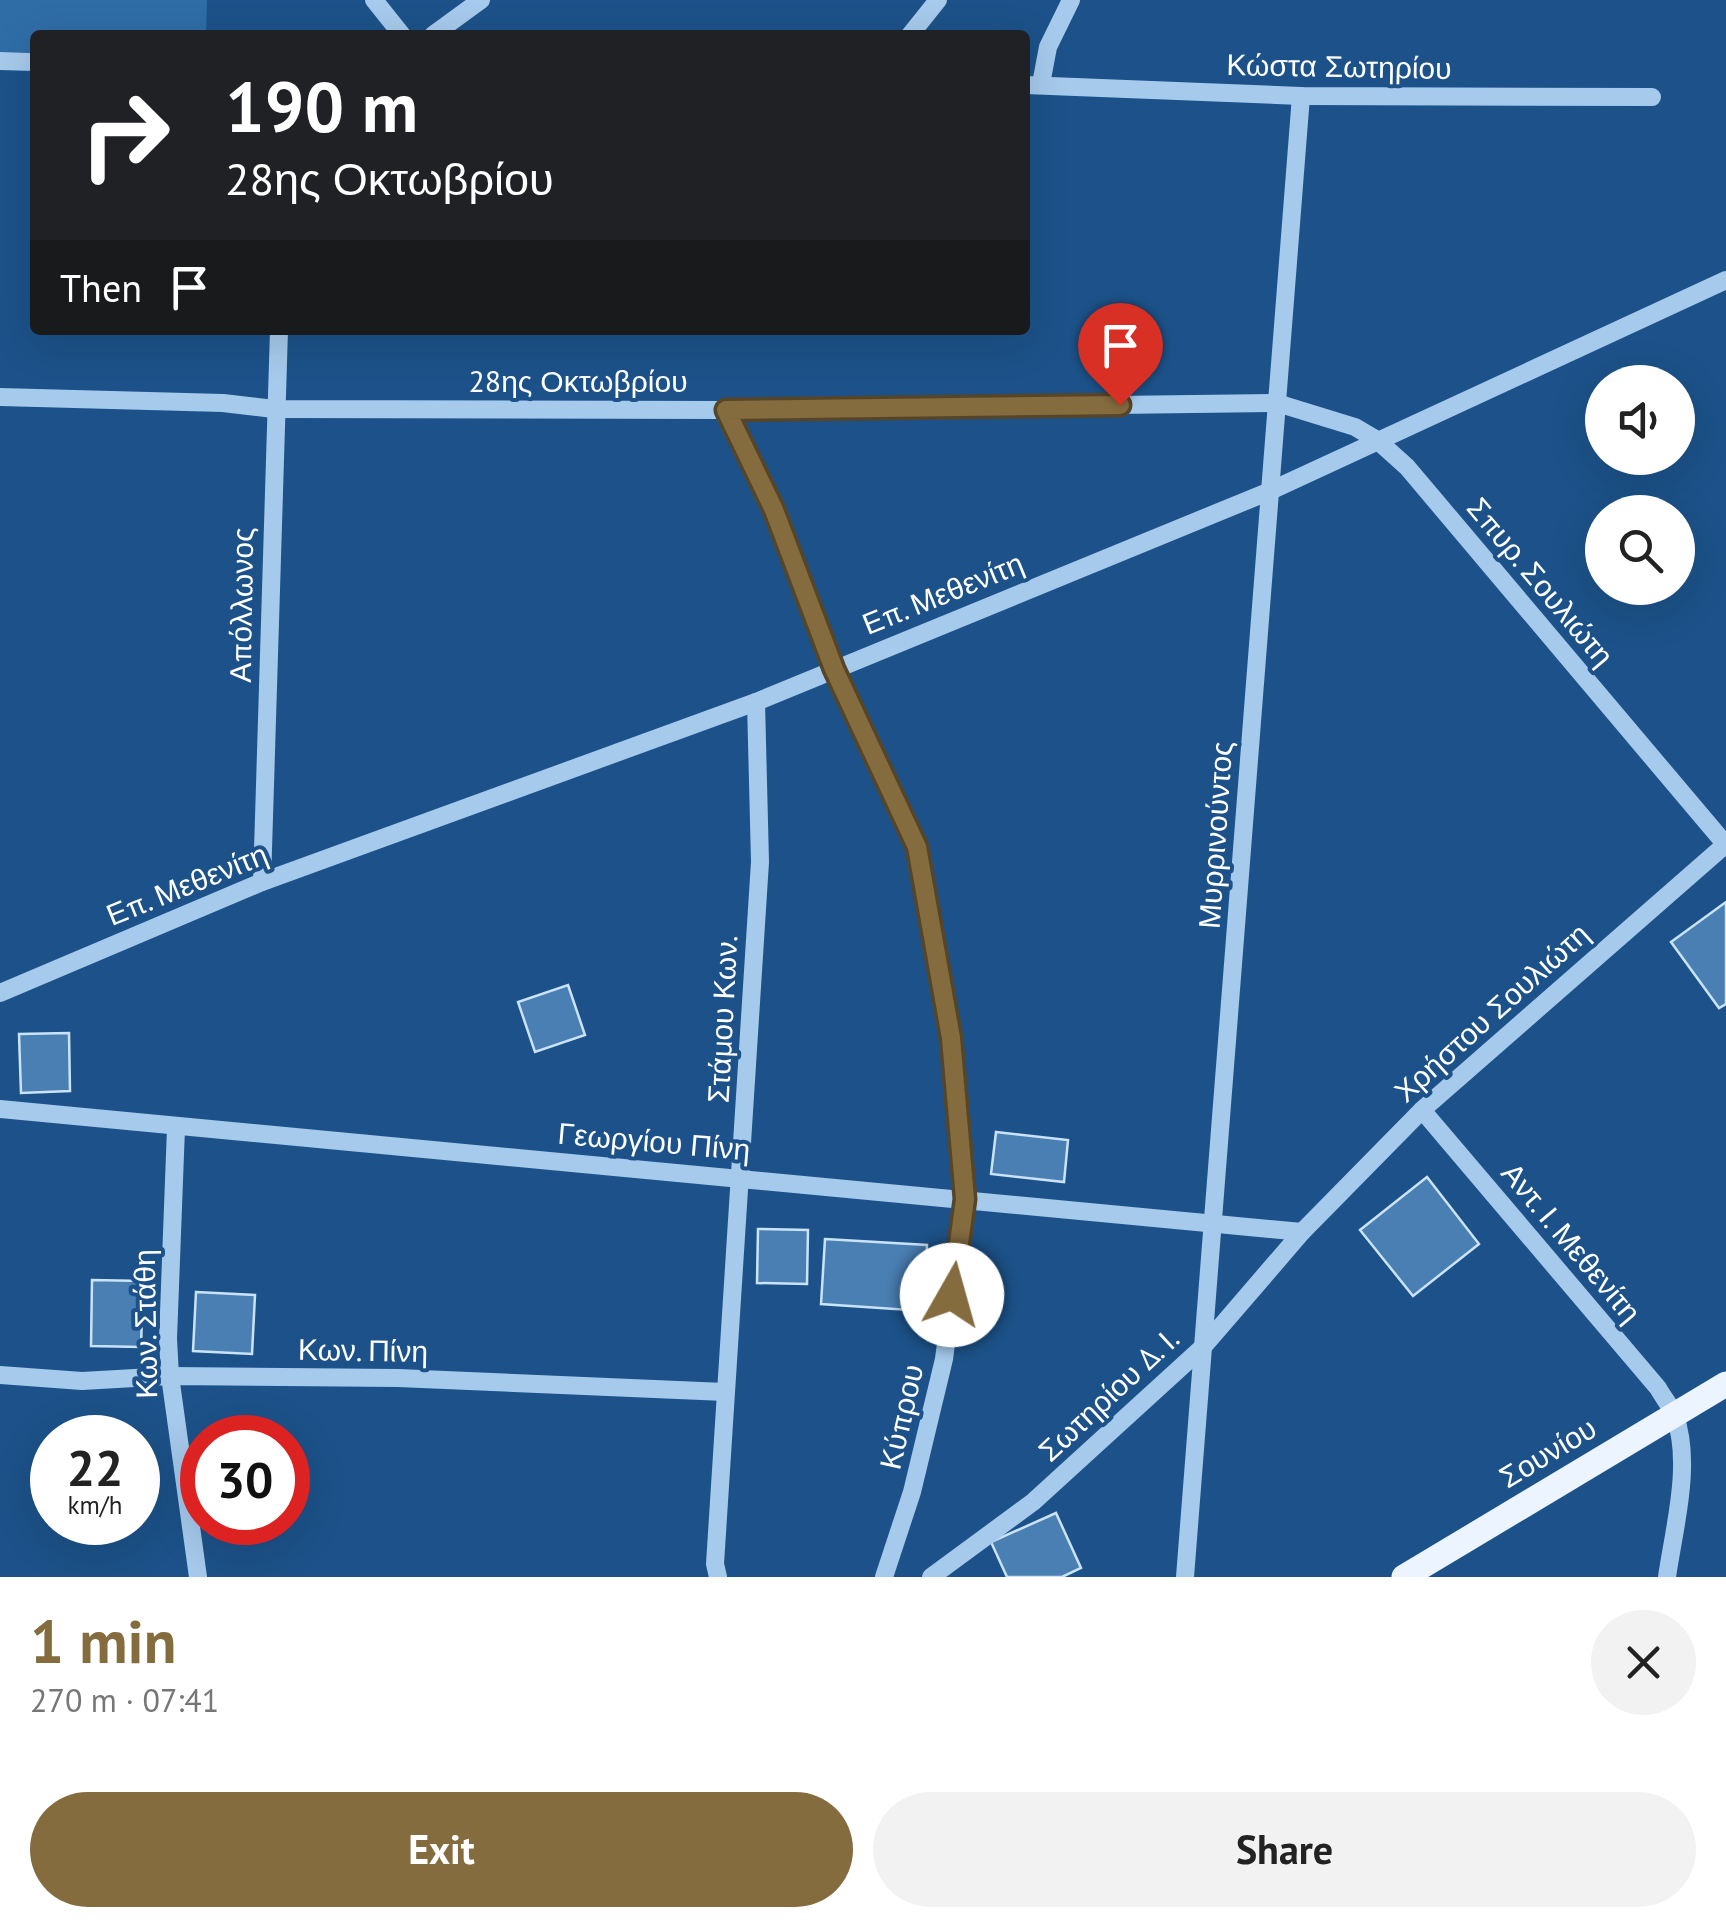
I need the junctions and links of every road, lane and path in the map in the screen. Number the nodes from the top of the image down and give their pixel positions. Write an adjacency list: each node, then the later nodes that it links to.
1 (374, 0): 5 (street)
2 (480, 0): 6 (street)
3 (938, 0): 7 (street)
4 (1071, 0): 10 (street)
5 (398, 30)
6 (440, 30)
7 (914, 30)
8 (0, 61): 9 (street)
9 (30, 62)
10 (1033, 85): 11 (street, Κώστα Σωτηρίου)
11 (1301, 96): 12 (street, Κώστα Σωτηρίου); 16 (street, Μυρρινούντος)
12 (1652, 97)
13 (1726, 280): 19 (street, Επ. Μεθενίτη)
14 (279, 335): 17 (street, Απόλλωνος)
15 (0, 396): 17 (street, 28ης Οκτωβρίου)
16 (1277, 403): 18 (street, 28ης Οκτωβρίου); 19 (street, Σπυρ. Σουλιώτη); 20 (street, Μυρρινούντος)
17 (274, 409): 18 (street, 28ης Οκτωβρίου); 24 (street, Απόλλωνος)
18 (726, 410): 21 (street, Κύπρου)
19 (1377, 440): 20 (street, Επ. Μεθενίτη); 23 (street, Σπυρ. Σουλιώτη)
20 (1270, 492): 21 (street, Επ. Μεθενίτη); 31 (street, Μυρρινούντος)
21 (834, 669): 22 (street, Επ. Μεθενίτη); 30 (street, Κύπρου)
22 (756, 702): 24 (street, Επ. Μεθενίτη); 29 (street, Στάμου Κων.)
23 (1726, 844): 27 (street, Χρήστου Σουλιώτη)
24 (262, 882): 25 (street, Επ. Μεθενίτη)
25 (0, 992)
26 (0, 1109): 28 (street, Γεωργίου Πίνη)
27 (1422, 1110): 32 (street, Χρήστου Σουλιώτη); 38 (street, Αντ. Ι. Μεθενίτη)
28 (176, 1128): 29 (street, Γεωργίου Πίνη); 35 (street, Κων. Στάθη)
29 (742, 1177): 30 (street, Γεωργίου Πίνη); 37 (street, Στάμου Κων.)
30 (965, 1199): 31 (street, Γεωργίου Πίνη); 41 (street, Κύπρου)
31 (1213, 1222): 32 (street, Γεωργίου Πίνη); 33 (street, Μυρρινούντος)
32 (1302, 1232): 33 (street, Σωτηρίου Δ. Ι.)
33 (1203, 1347): 42 (street, Σωτηρίου Δ. Ι.); 43 (street, Μυρρινούντος)
34 (0, 1375): 35 (street, Κων. Πίνη)
35 (170, 1376): 37 (street, Κων. Πίνη); 39 (street, Κων. Στάθη)
36 (1726, 1384): 38 (main road, Σουνίου)
37 (725, 1392): 40 (street, Στάμου Κων.)
38 (1674, 1415): 44 (main road, Σουνίου); 45 (street)
39 (198, 1577)
40 (718, 1577)
41 (884, 1577)
42 (932, 1577)
43 (1185, 1577)
44 (1404, 1577)
45 (1667, 1577)

